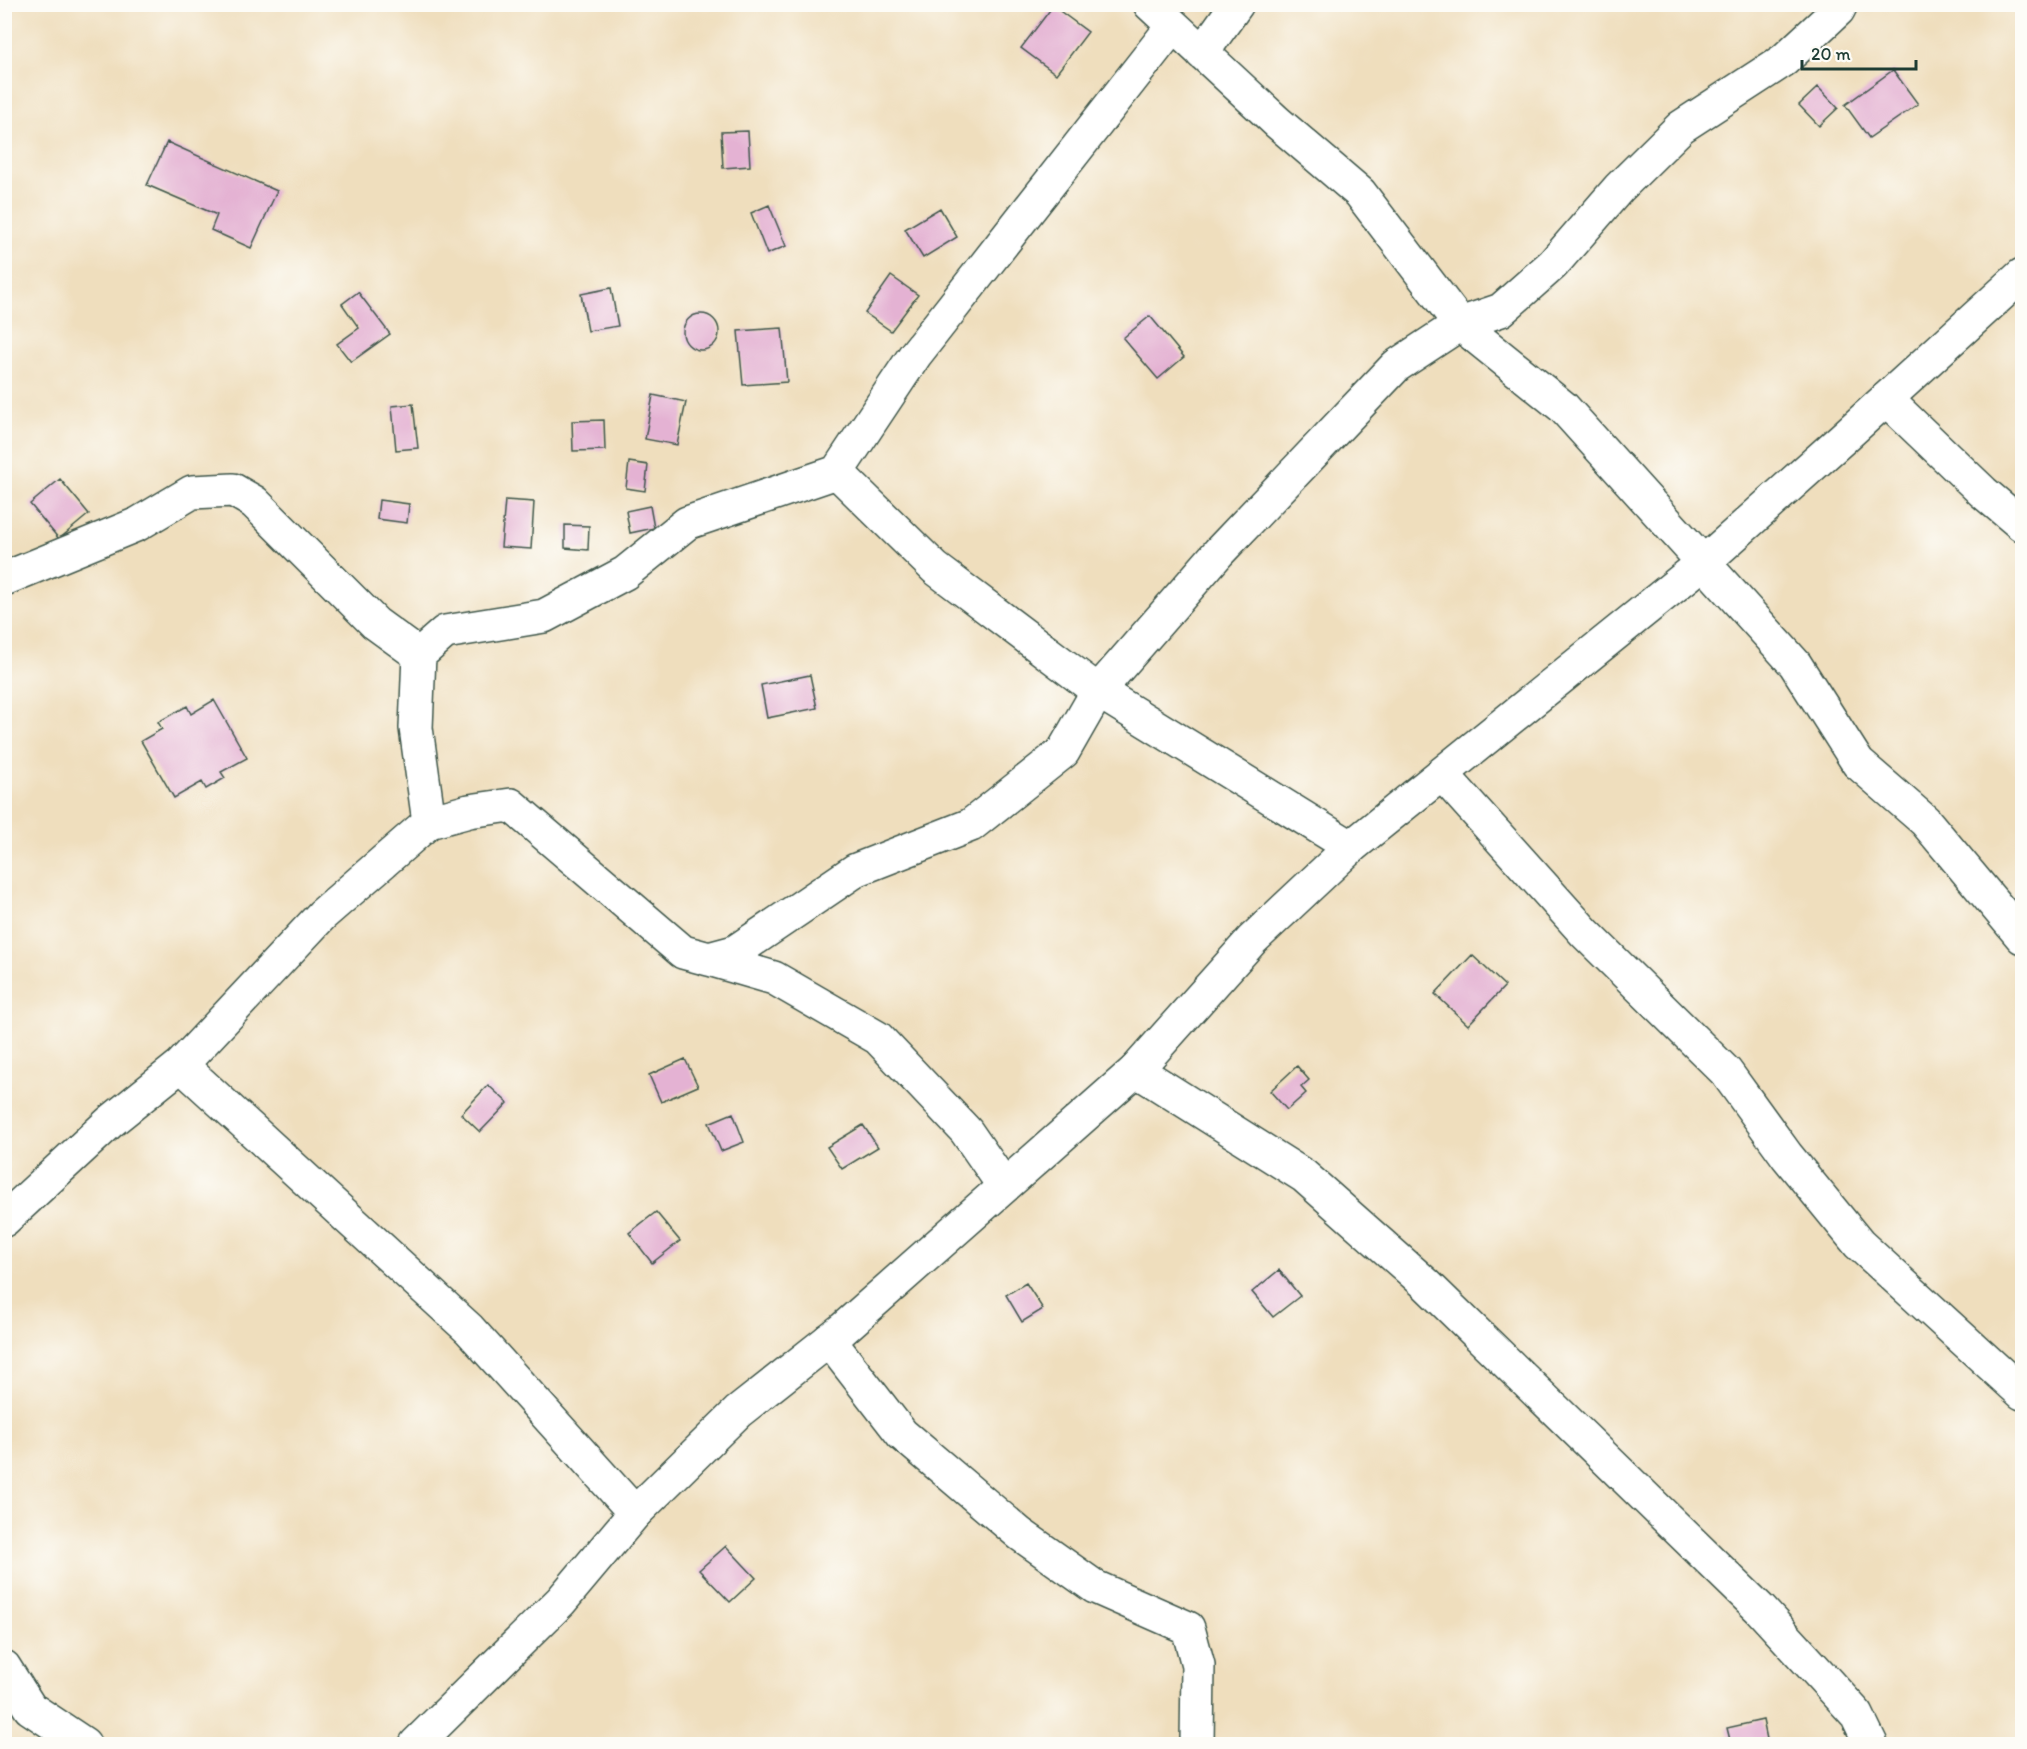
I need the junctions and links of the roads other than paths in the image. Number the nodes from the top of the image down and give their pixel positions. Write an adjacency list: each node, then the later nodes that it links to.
1 (1237, 4): 4 (street)
2 (1841, 4): 6 (street)
3 (1161, 15): 4 (street); 8 (street)
4 (1202, 53): 6 (street)
5 (2022, 275): 7 (street)
6 (1460, 324): 10 (street); 13 (street)
7 (1886, 399): 9 (street); 10 (street)
8 (837, 472): 12 (street); 13 (street)
9 (2022, 525)
10 (1703, 563): 14 (street); 17 (street)
11 (4, 579): 12 (street)
12 (419, 655): 15 (street)
13 (1098, 691): 16 (street); 18 (street)
14 (1442, 774): 16 (street); 24 (street)
15 (429, 822): 18 (street); 19 (street)
16 (1351, 847): 20 (street)
17 (2022, 937)
18 (710, 959): 21 (street)
19 (181, 1065): 22 (street); 25 (street)
20 (1136, 1070): 21 (street); 30 (street)
21 (1004, 1186): 23 (street)
22 (4, 1220)
23 (829, 1340): 25 (street); 29 (street)
24 (2022, 1393)
25 (635, 1512): 28 (street)
26 (4, 1667): 27 (street)
27 (84, 1744)
28 (416, 1744)
29 (1197, 1744)
30 (1871, 1744)

